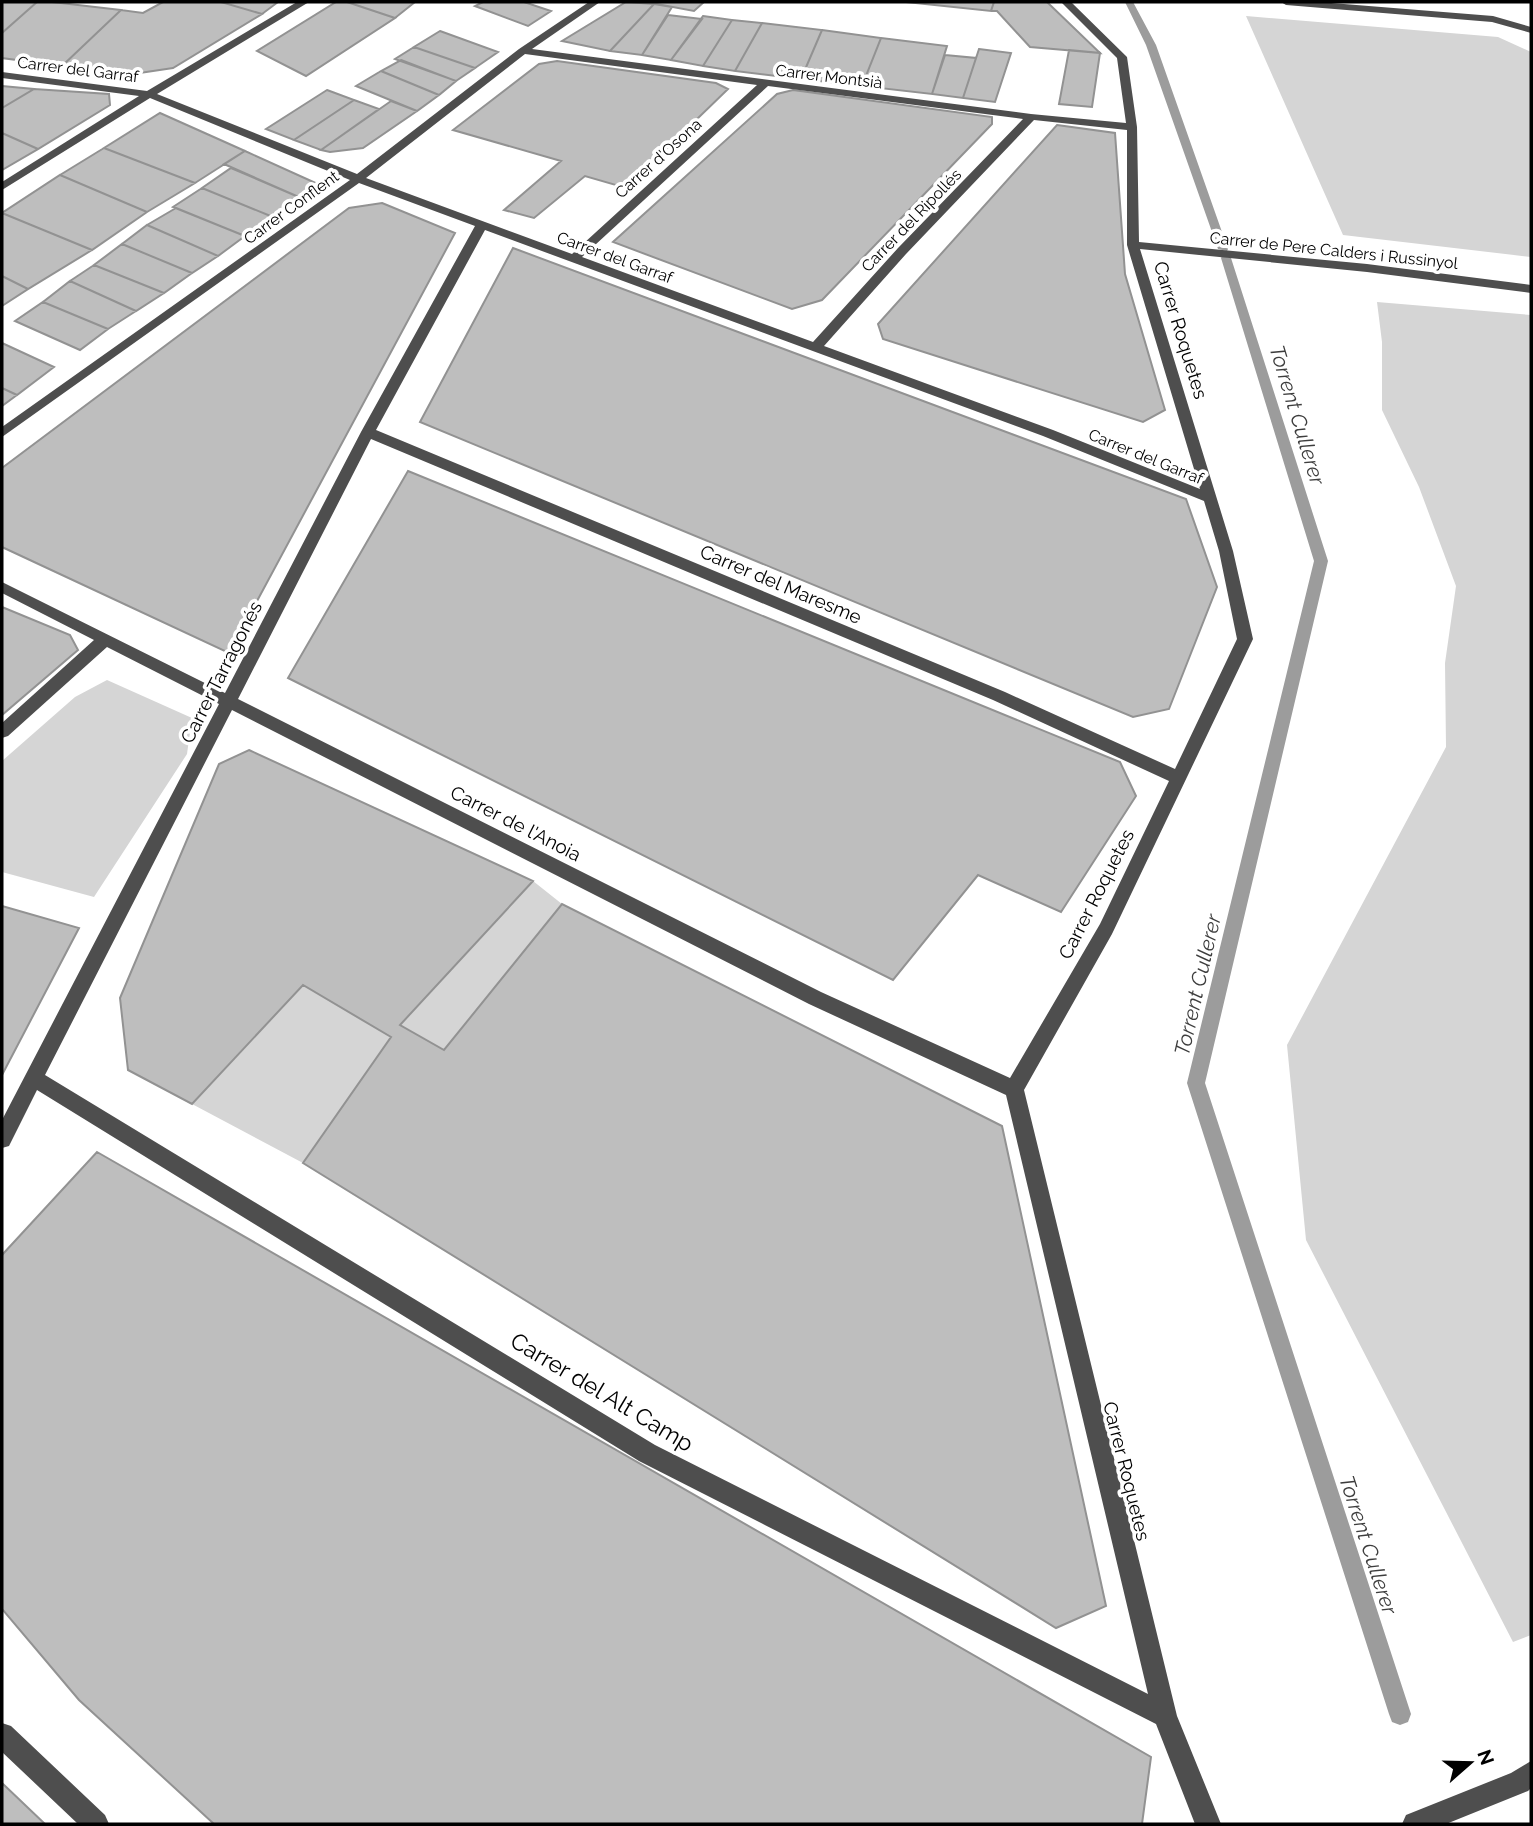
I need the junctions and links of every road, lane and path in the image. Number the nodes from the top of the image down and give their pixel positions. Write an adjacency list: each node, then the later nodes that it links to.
1 (304, 2): 9 (street)
2 (595, 2): 6 (street, Carrer Conflent)
3 (1066, 2): 11 (street, Carrer Roquetes)
4 (1286, 2): 5 (street)
5 (1531, 29)
6 (523, 51): 8 (street, Carrer Montsià); 12 (street, Carrer Conflent)
7 (2, 75): 9 (street, Carrer del Garraf)
8 (765, 83): 10 (street, Carrer Montsià); 16 (street, Carrer d'Osona)
9 (149, 94): 12 (street, Carrer del Garraf); 13 (street)
10 (1031, 117): 11 (street, Carrer Montsià); 18 (street, Carrer del Ripollés)
11 (1132, 127): 15 (street, Carrer Roquetes)
12 (358, 179): 14 (street, Carrer del Garraf); 20 (street, Carrer Conflent)
13 (2, 187)
14 (481, 226): 16 (street, Carrer del Garraf); 19 (street, Carrer Tarragonés)
15 (1133, 245): 17 (street, Carrer de Pere Calders i Russinyol); 21 (street, Carrer Roquetes)
16 (573, 259): 18 (street, Carrer del Garraf)
17 (1531, 289)
18 (815, 348): 21 (street, Carrer del Garraf)
19 (368, 432): 24 (street, Carrer Tarragonés); 26 (street, Carrer del Maresme)
20 (2, 433)
21 (1210, 498): 26 (street, Carrer Roquetes)
22 (2, 587): 23 (street, Carrer de l'Anoia)
23 (104, 640): 24 (street, Carrer de l'Anoia); 25 (street)
24 (227, 701): 27 (street, Carrer Tarragonés); 28 (street, Carrer de l'Anoia)
25 (2, 732)
26 (1177, 777): 28 (street, Carrer Roquetes)
27 (34, 1078): 29 (street, Carrer Tarragonés); 30 (street, Carrer del Alt Camp)
28 (1014, 1089): 30 (street, Carrer Roquetes)
29 (2, 1139)
30 (1165, 1716): 34 (street, Carrer Roquetes)
31 (2, 1735): 33 (street)
32 (1527, 1779): 35 (street)
33 (96, 1824)
34 (1208, 1824)
35 (1415, 1824)

